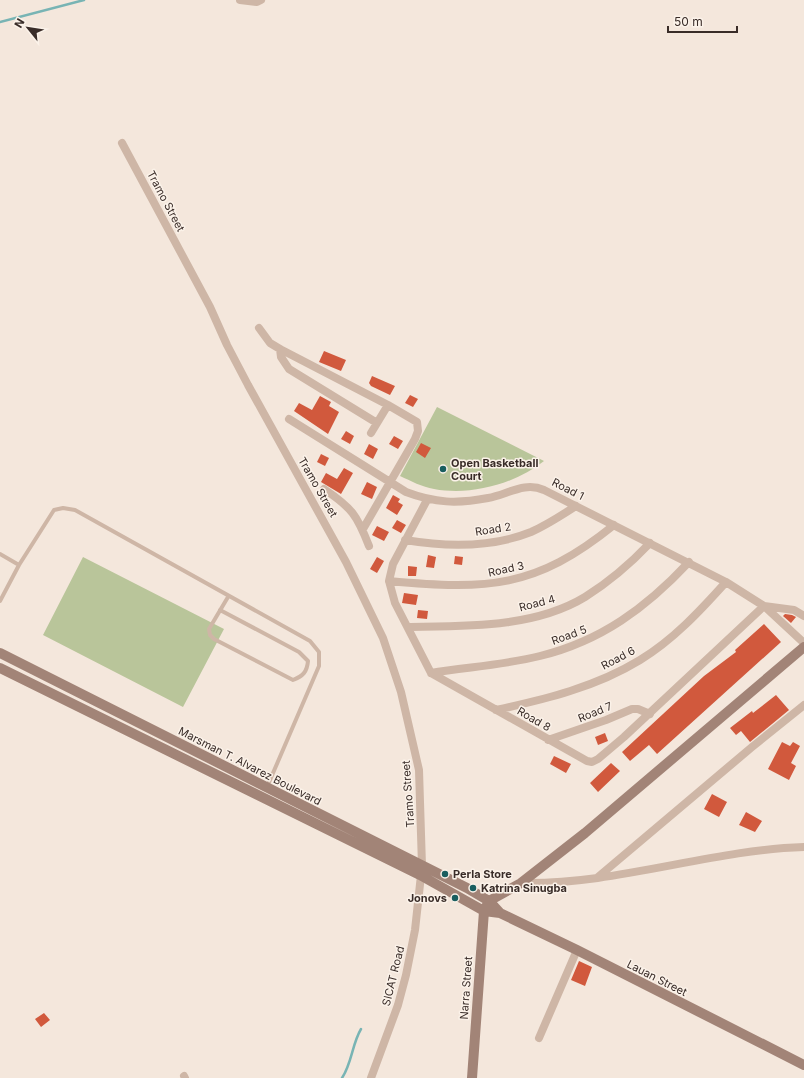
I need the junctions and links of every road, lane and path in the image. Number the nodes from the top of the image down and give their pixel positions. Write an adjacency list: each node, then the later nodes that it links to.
1 (240, 0): 2 (street)
2 (261, 0)
3 (122, 142): 42 (street, Tramo Street)
4 (259, 328): 5 (street)
5 (280, 349): 6 (street); 8 (street)
6 (388, 405): 8 (street); 10 (street)
7 (290, 419): 10 (street, Road 1)
8 (378, 423): 9 (street)
9 (371, 433)
10 (391, 482): 12 (street, Road 1); 15 (street)
11 (324, 489): 15 (street)
12 (427, 500): 13 (street, Road 1); 16 (street)
13 (576, 506): 14 (street, Road 1); 16 (street, Road 2)
14 (614, 525): 17 (street, Road 1); 22 (street, Road 3)
15 (363, 529): 18 (street)
16 (405, 540): 22 (street)
17 (650, 543): 20 (street, Road 1); 29 (street, Road 4)
18 (370, 546)
19 (0, 554): 21 (lane)
20 (689, 562): 23 (street, Road 1); 34 (street, Road 5)
21 (19, 565): 24 (lane); 25 (lane)
22 (389, 581): 29 (street)
23 (726, 582): 26 (street, Road 1); 36 (street, Road 6)
24 (228, 597): 27 (lane); 39 (lane)
25 (0, 601)
26 (764, 606): 28 (street); 30 (street); 37 (street, Road 8)
27 (220, 610): 27 (lane)
28 (804, 616)
29 (408, 627): 34 (street)
30 (804, 643)
31 (804, 647): 44 (street)
32 (0, 653): 39 (street, Marsman T. Alvarez Boulevard)
33 (0, 668): 40 (street, Marsman T. Alvarez Boulevard)
34 (431, 673): 36 (street, Road 8)
35 (804, 705): 43 (street)
36 (496, 710): 38 (street, Road 8)
37 (650, 714): 38 (street, Road 7); 38 (street, Road 8)
38 (548, 740)
39 (267, 787): 40 (lane); 42 (street, Marsman T. Alvarez Boulevard)
40 (260, 797): 42 (street, Marsman T. Alvarez Boulevard)
41 (804, 847): 43 (street)
42 (421, 871): 45 (street, Marsman T. Alvarez Boulevard); 46 (street, Marsman T. Alvarez Boulevard); 51 (street, SICAT Road)
43 (598, 877): 44 (street)
44 (521, 884): 45 (street)
45 (489, 901): 46 (street, Narra Street); 47 (street, Lauan Street)
46 (484, 911): 47 (street, Lauan Street); 52 (street, Narra Street)
47 (500, 913): 48 (street, Lauan Street)
48 (577, 950): 49 (street); 50 (street, Lauan Street)
49 (539, 1038)
50 (804, 1065)
51 (371, 1078)
52 (472, 1078)

